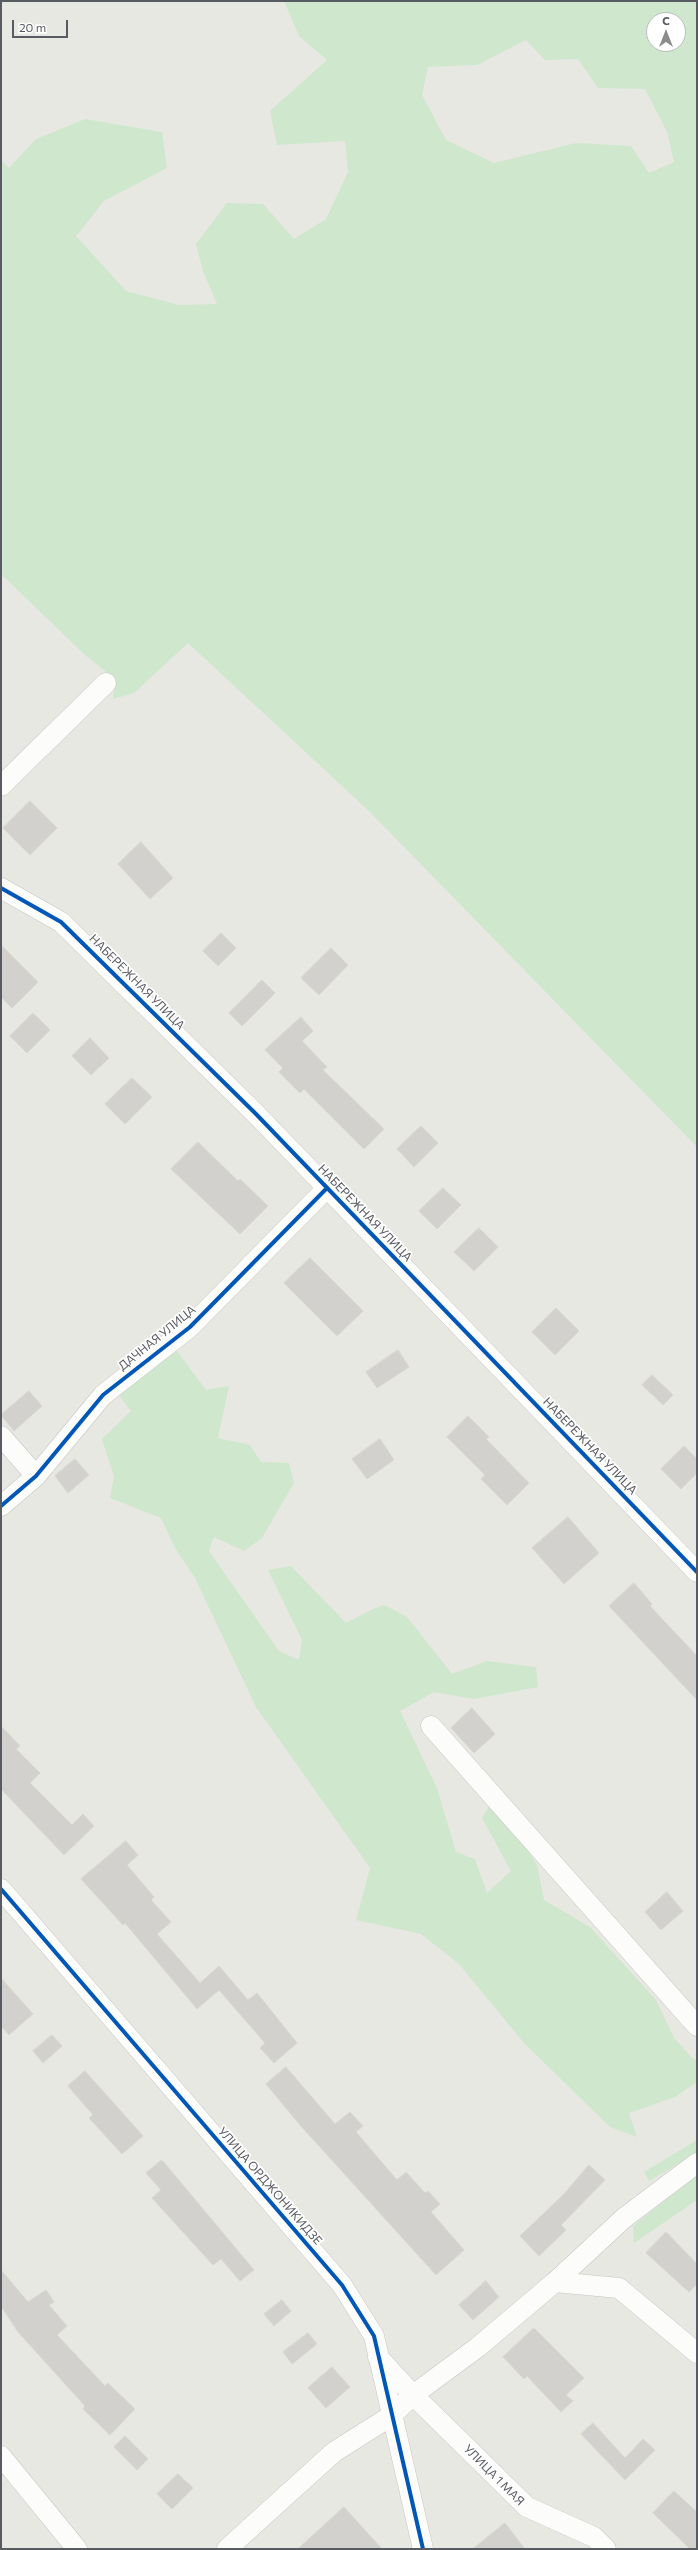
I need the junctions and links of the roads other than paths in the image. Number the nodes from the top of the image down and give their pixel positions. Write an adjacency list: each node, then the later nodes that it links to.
1 (106, 683): 2 (street)
2 (1, 786)
3 (1, 888): 4 (street, НАБЕРЕЖНАЯ УЛИЦА)
4 (327, 1188): 6 (street, ДАЧНАЯ УЛИЦА); 8 (street, НАБЕРЕЖНАЯ УЛИЦА)
5 (1, 1436): 6 (street)
6 (36, 1476): 7 (street, ДАЧНАЯ УЛИЦА)
7 (1, 1506)
8 (697, 1572)
9 (431, 1726): 11 (street)
10 (1, 1889): 15 (street, УЛИЦА ОРДЖОНИКИДЗЕ)
11 (697, 2026)
12 (697, 2163): 13 (street)
13 (555, 2282): 14 (street); 16 (street)
14 (697, 2353)
15 (378, 2357): 16 (street, УЛИЦА 1 МАЯ); 17 (street, УЛИЦА ОРДЖОНИКИДЗЕ)
16 (413, 2396): 17 (street); 22 (street, УЛИЦА 1 МАЯ)
17 (391, 2416): 20 (street); 21 (street, УЛИЦА ОРДЖОНИКИДЗЕ)
18 (1, 2456): 19 (street)
19 (77, 2549)
20 (227, 2549)
21 (423, 2549)
22 (606, 2549)

